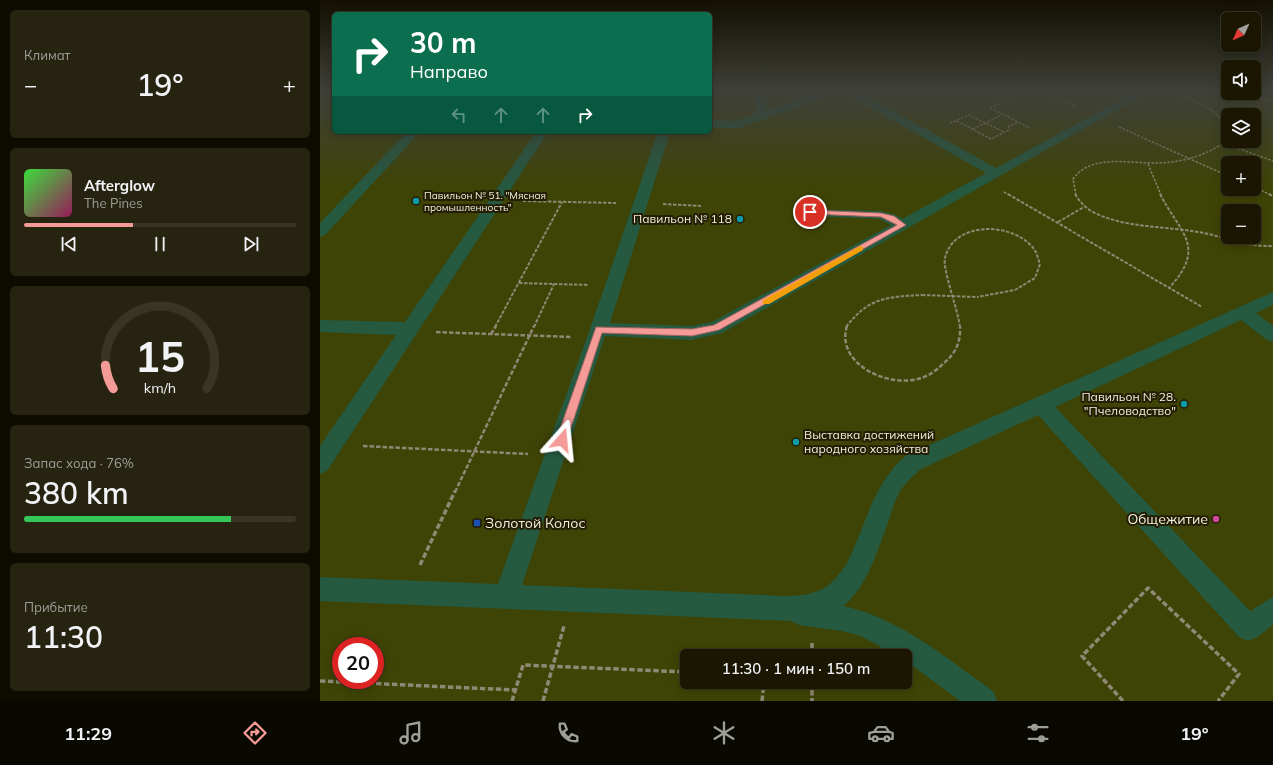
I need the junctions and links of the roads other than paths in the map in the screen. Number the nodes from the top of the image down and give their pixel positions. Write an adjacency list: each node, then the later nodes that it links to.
1 (742, 123): 4 (lane)
2 (901, 123): 8 (lane)
3 (1087, 123): 8 (lane)
4 (712, 124)
5 (412, 134): 11 (lane)
6 (541, 134): 15 (lane)
7 (663, 134): 16 (lane)
8 (989, 176): 10 (lane)
9 (810, 212): 10 (lane)
10 (902, 225): 16 (lane)
11 (320, 232)
12 (1273, 298): 13 (lane)
13 (1233, 317): 17 (lane); 18 (lane)
14 (320, 326): 15 (lane)
15 (410, 330): 19 (lane)
16 (597, 334): 21 (lane)
17 (1273, 336)
18 (1040, 404): 22 (lane); 23 (lane)
19 (320, 464)
20 (320, 589): 21 (lane)
21 (506, 597): 22 (lane)
22 (786, 609): 24 (lane)
23 (1273, 610)
24 (983, 701)

